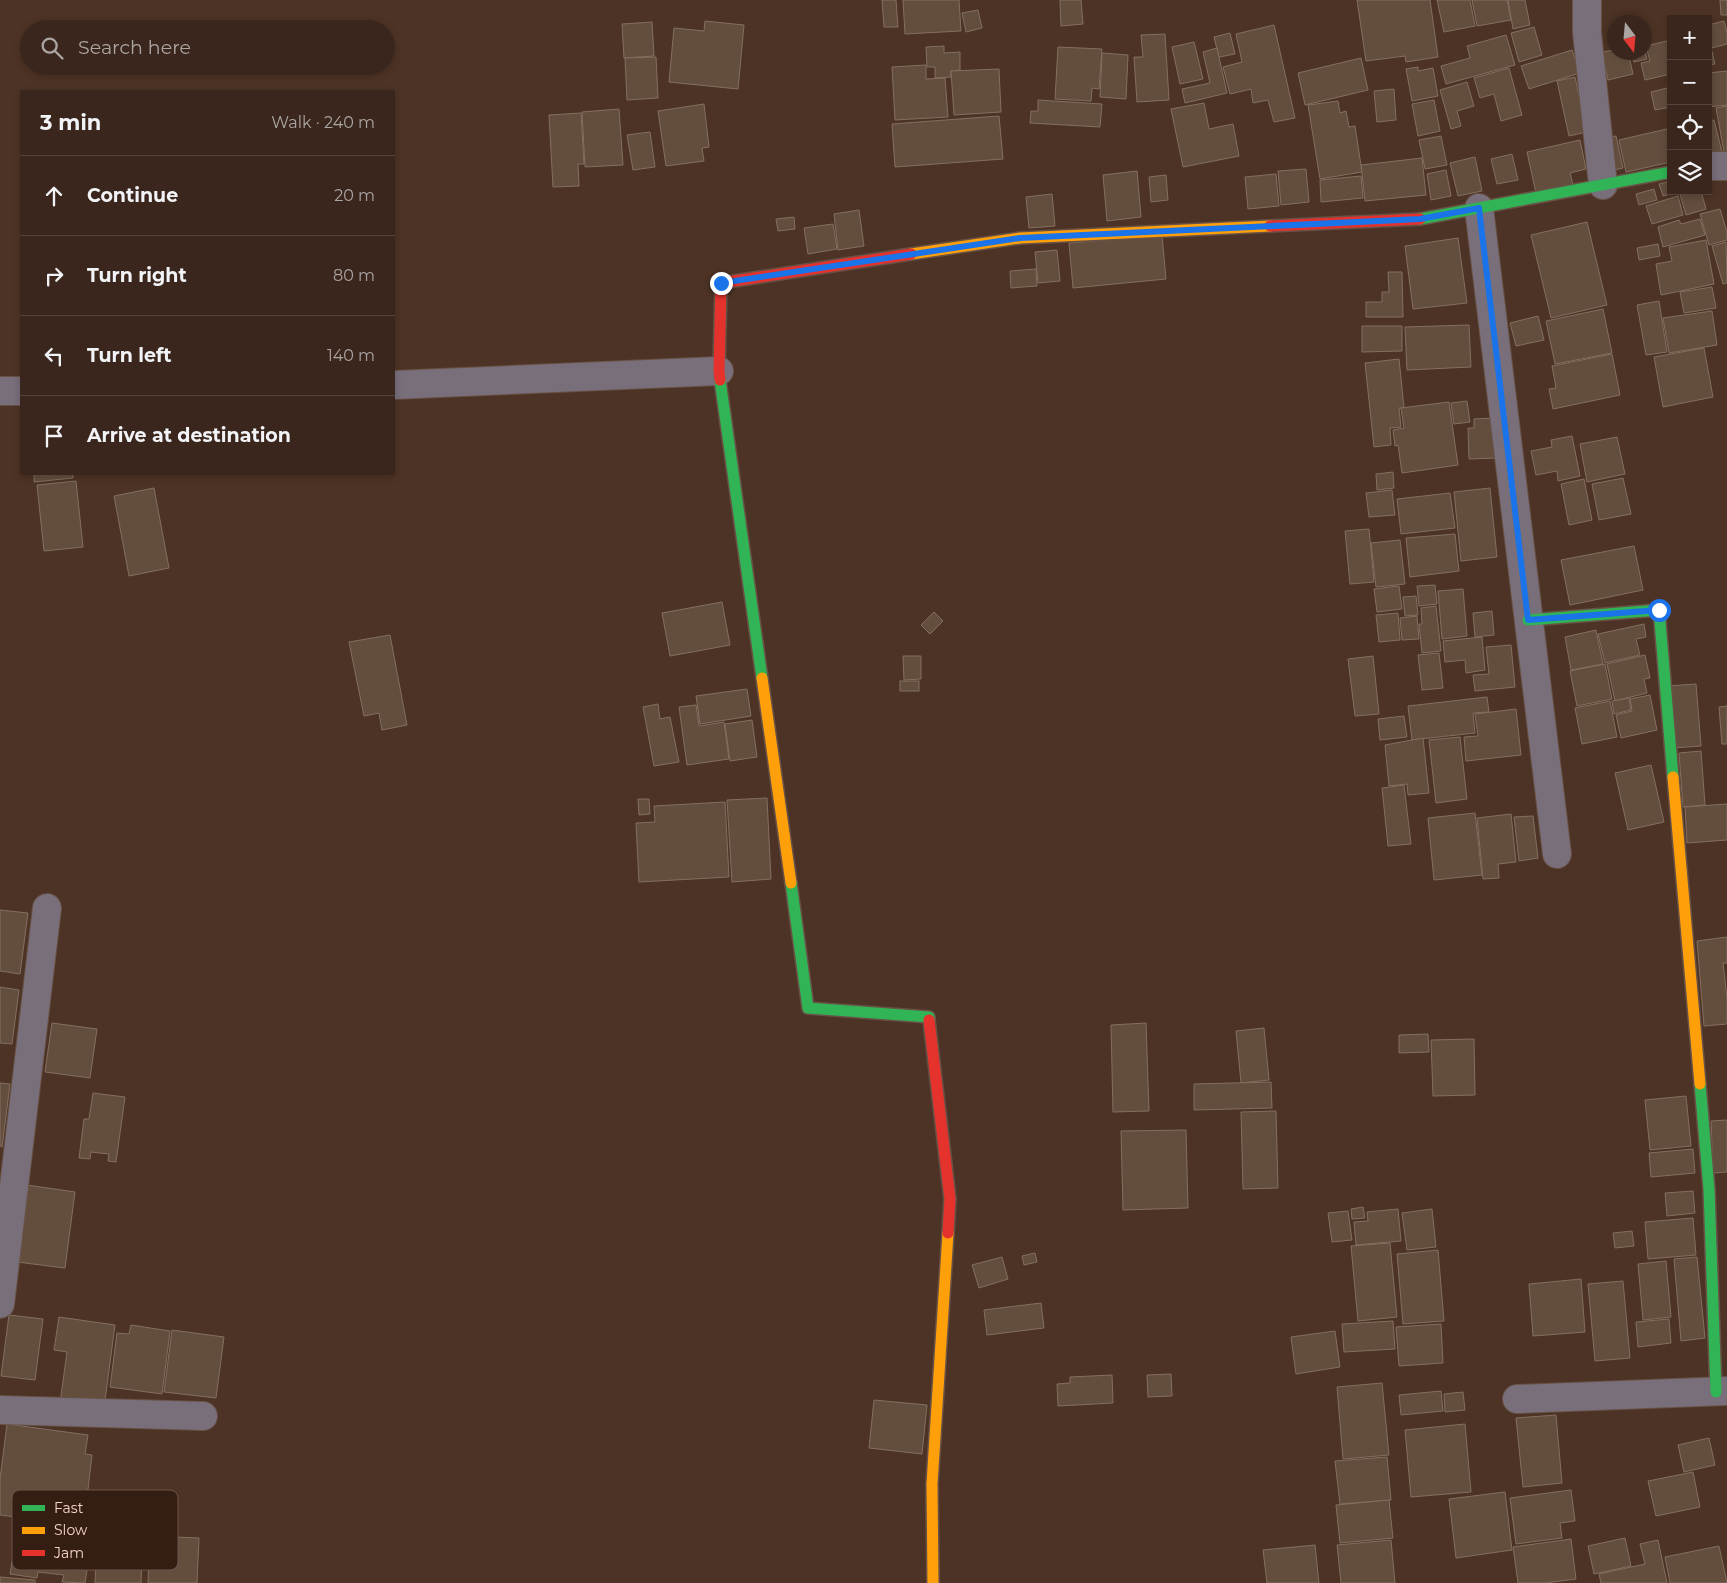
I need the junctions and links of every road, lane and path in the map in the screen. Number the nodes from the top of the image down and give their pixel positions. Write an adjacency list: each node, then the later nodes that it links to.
1 (1587, 0): 5 (street)
2 (1712, 166): 3 (street)
3 (1727, 166)
4 (1667, 173): 5 (street)
5 (1603, 185): 6 (street)
6 (1479, 208): 7 (street); 11 (street)
7 (719, 372): 8 (street); 19 (street)
8 (395, 385)
9 (0, 391): 10 (street)
10 (20, 391)
11 (1528, 620): 12 (street); 15 (street)
12 (1557, 854)
13 (47, 908): 14 (street)
14 (0, 1304)
15 (1721, 1391): 16 (street)
16 (1516, 1399)
17 (0, 1410): 18 (street)
18 (202, 1416)
19 (933, 1583)

